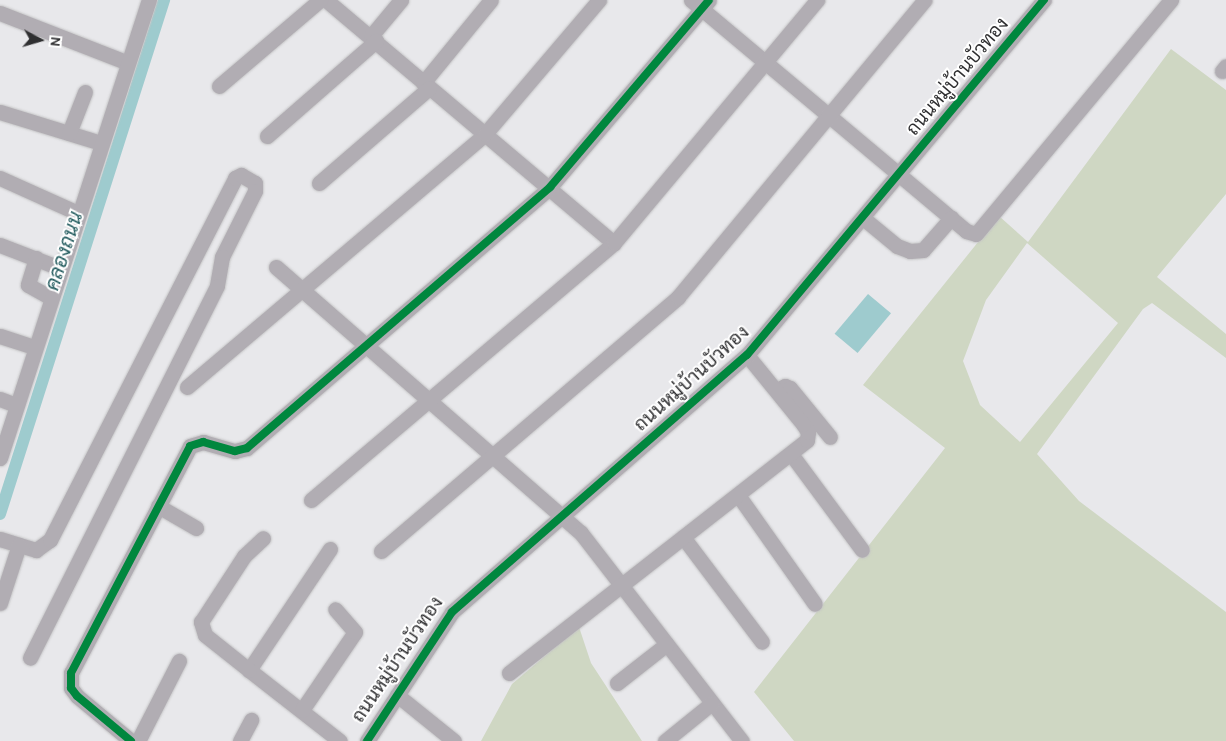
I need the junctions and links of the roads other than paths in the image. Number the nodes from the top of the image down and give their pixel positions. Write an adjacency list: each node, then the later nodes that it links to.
1 (3, 0): 13 (street)
2 (149, 0): 17 (street)
3 (320, 0): 18 (street)
4 (326, 0): 15 (street)
5 (401, 0): 15 (street)
6 (492, 0): 19 (street)
7 (599, 0): 24 (street)
8 (817, 0): 16 (street)
9 (925, 0): 22 (street)
10 (1044, 0): 27 (street, ถนนหมู่บ้านบัวทอง)
11 (1171, 0): 33 (street)
12 (701, 3): 16 (street); 30 (street)
13 (0, 6)
14 (0, 13): 17 (street)
15 (373, 39): 19 (street); 25 (street)
16 (766, 62): 22 (street); 34 (street)
17 (128, 63): 26 (street)
18 (219, 86)
19 (426, 86): 24 (street); 29 (street)
20 (85, 92): 23 (street)
21 (0, 112): 23 (street)
22 (829, 117): 27 (street); 52 (street)
23 (69, 133): 26 (street)
24 (485, 134): 30 (street); 39 (street)
25 (267, 136)
26 (101, 143): 31 (street)
27 (898, 175): 32 (street, ถนนหมู่บ้านบัวทอง); 33 (street)
28 (0, 178): 31 (street)
29 (319, 183)
30 (550, 187): 34 (street); 42 (street)
31 (78, 213): 38 (street)
32 (863, 218): 33 (street); 44 (street, ถนนหมู่บ้านบัวทอง)
33 (951, 218)
34 (614, 243): 48 (street)
35 (0, 245): 36 (street)
36 (36, 258): 38 (street); 40 (street)
37 (276, 267): 39 (street)
38 (60, 268): 40 (street)
39 (302, 289): 42 (street); 45 (street)
40 (50, 297): 43 (street)
41 (0, 336): 43 (street)
42 (363, 344): 48 (street); 56 (street)
43 (34, 347): 49 (street)
44 (747, 355): 46 (street); 57 (street, ถนนหมู่บ้านบัวทอง)
45 (187, 387)
46 (777, 390): 50 (street); 51 (street)
47 (0, 399): 49 (street)
48 (431, 399): 52 (street); 55 (street)
49 (16, 405): 53 (street)
50 (830, 437)
51 (796, 450): 54 (street); 64 (street)
52 (496, 455): 57 (street); 65 (street)
53 (0, 458)
54 (738, 496): 59 (street); 68 (street)
55 (311, 500)
56 (158, 506): 58 (street); 81 (street)
57 (562, 516): 66 (street); 77 (street, ถนนหมู่บ้านบัวทอง)
58 (196, 528)
59 (683, 537): 66 (street); 70 (street)
60 (263, 538): 74 (street)
61 (0, 539): 62 (street)
62 (19, 545): 67 (street); 72 (street)
63 (330, 549): 74 (street)
64 (862, 550)
65 (381, 551)
66 (622, 585): 71 (street); 75 (street)
67 (0, 603)
68 (815, 604)
69 (335, 609): 79 (street)
70 (762, 642)
71 (667, 644): 76 (street); 78 (street)
72 (30, 658)
73 (179, 661): 82 (street)
74 (249, 670): 79 (street)
75 (509, 673)
76 (617, 683)
77 (397, 695): 85 (street, ถนนหมู่บ้านบัวทอง); 86 (street)
78 (712, 703): 87 (street); 88 (street)
79 (302, 710): 84 (street)
80 (252, 720): 83 (street)
81 (131, 741)
82 (138, 741)
83 (240, 741)
84 (340, 741)
85 (367, 741)
86 (454, 741)
87 (665, 741)
88 (742, 741)

